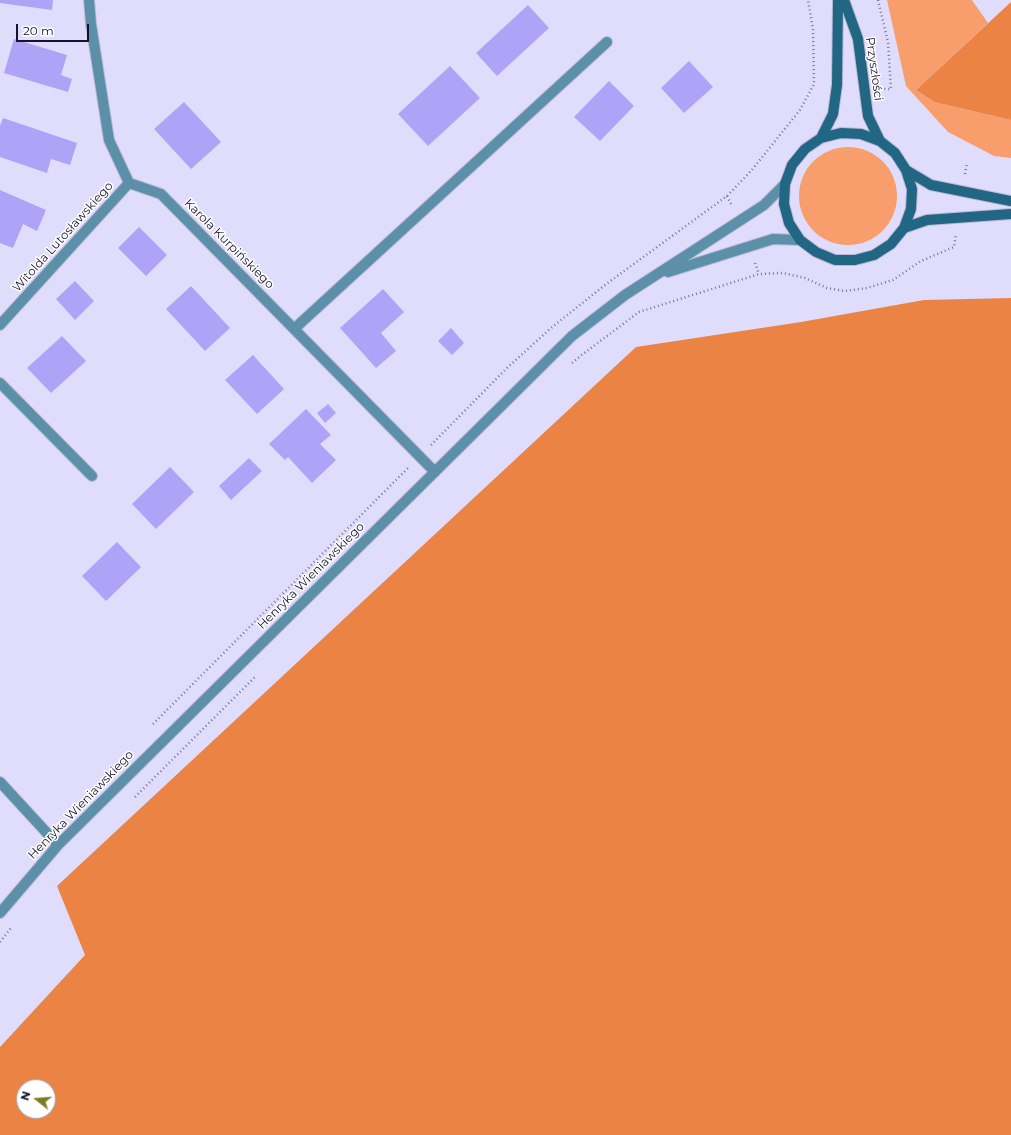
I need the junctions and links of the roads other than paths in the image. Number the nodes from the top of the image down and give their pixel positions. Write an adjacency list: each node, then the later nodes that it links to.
1 (89, 0): 8 (street)
2 (838, 0): 5 (street)
3 (844, 0): 6 (street, Przyszłości)
4 (607, 42): 16 (street)
5 (821, 138): 6 (street); 9 (street)
6 (880, 141): 7 (street)
7 (906, 170): 10 (street); 12 (street)
8 (129, 183): 15 (street, Witolda Lutosławskiego); 16 (street, Karola Kurpińskiego)
9 (785, 184): 13 (street); 14 (street, Henryka Wieniawskiego)
10 (1011, 201)
11 (1011, 214): 12 (street)
12 (904, 228): 13 (street)
13 (800, 240): 14 (street, Henryka Wieniawskiego)
14 (656, 275): 18 (street, Henryka Wieniawskiego)
15 (0, 325)
16 (294, 329): 18 (street, Karola Kurpińskiego)
17 (0, 383): 19 (street)
18 (436, 472): 21 (street, Henryka Wieniawskiego)
19 (92, 476)
20 (0, 782): 21 (street)
21 (58, 845): 22 (street, Henryka Wieniawskiego)
22 (0, 913)

